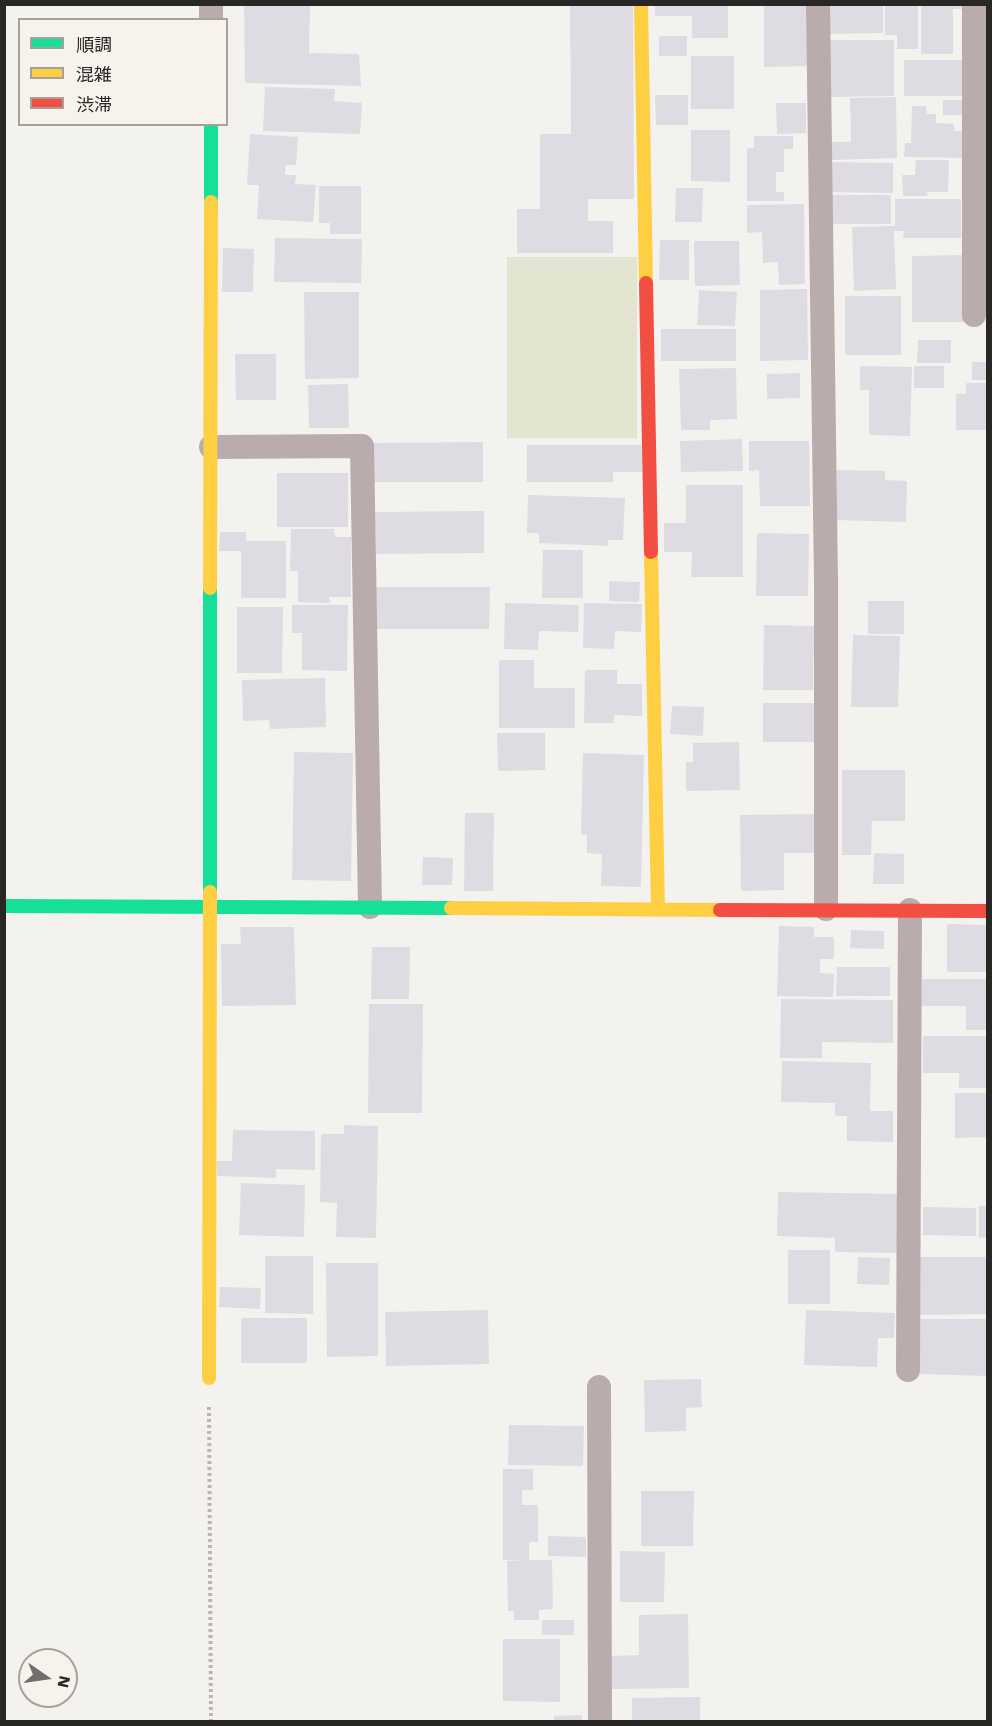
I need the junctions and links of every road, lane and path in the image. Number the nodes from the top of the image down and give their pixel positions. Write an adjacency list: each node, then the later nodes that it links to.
1 (641, 4): 11 (street)
2 (818, 4): 10 (street)
3 (974, 4): 5 (street)
4 (211, 126): 6 (street)
5 (974, 315)
6 (211, 447): 8 (street); 9 (street)
7 (4, 906): 8 (street)
8 (210, 906): 9 (street); 15 (street)
9 (370, 907): 11 (street)
10 (826, 909): 11 (street); 12 (street)
11 (658, 910)
12 (910, 910): 13 (street); 14 (street)
13 (987, 911)
14 (908, 1370)
15 (209, 1378): 17 (path)
16 (599, 1388): 18 (street)
17 (211, 1722)
18 (600, 1722)

